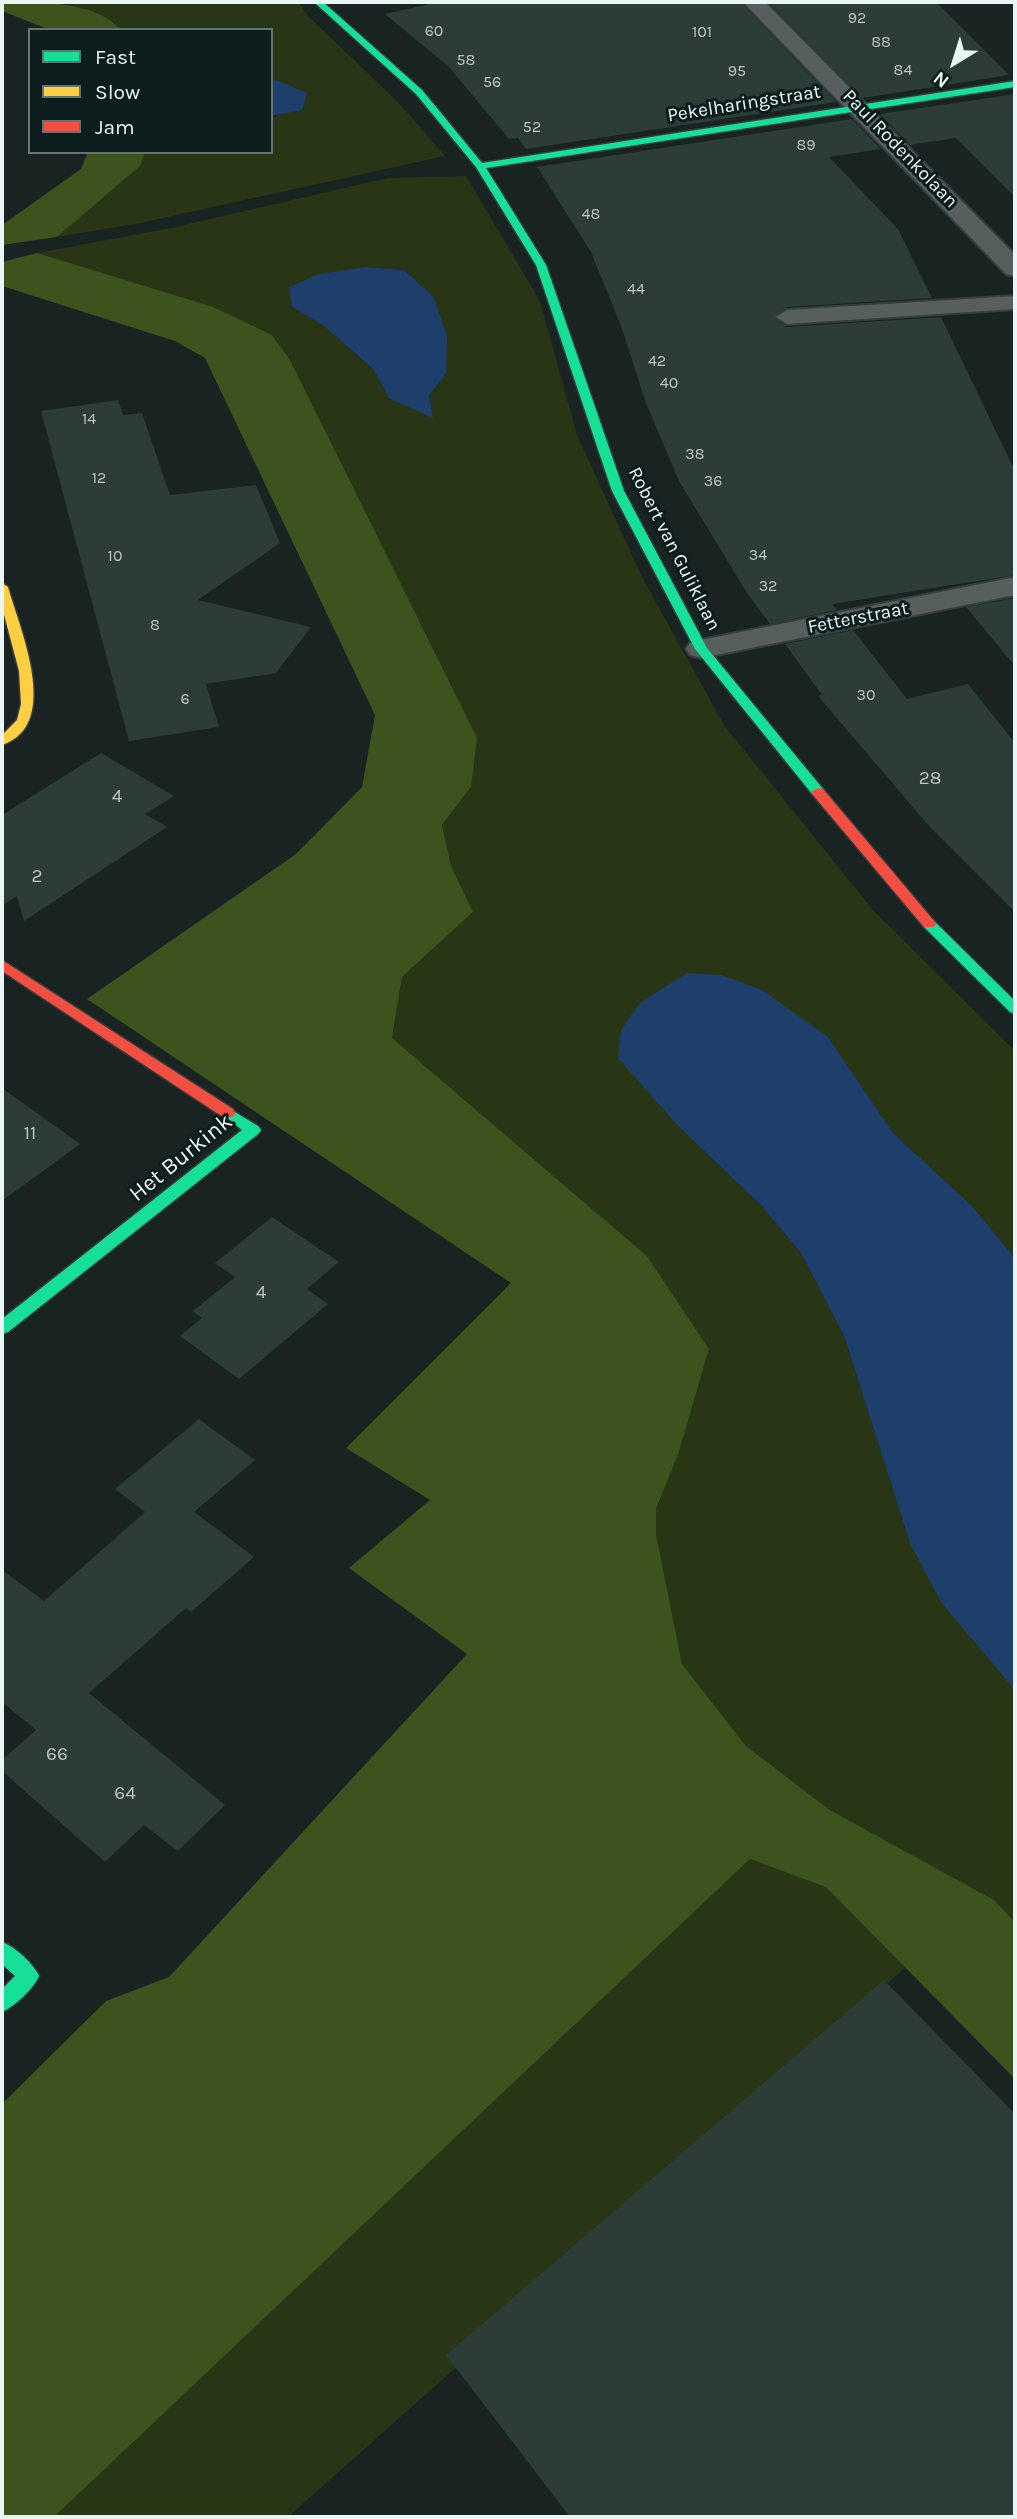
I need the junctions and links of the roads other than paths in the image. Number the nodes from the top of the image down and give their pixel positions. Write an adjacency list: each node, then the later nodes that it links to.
1 (318, 2): 5 (street, Robert van Guliklaan)
2 (753, 2): 4 (street, Paul Rodenkolaan)
3 (1015, 85): 4 (street, Pekelharingstraat)
4 (860, 108): 5 (street, Pekelharingstraat); 6 (street, Paul Rodenkolaan)
5 (480, 166): 11 (street, Robert van Guliklaan)
6 (1015, 269)
7 (1015, 302): 8 (lane)
8 (787, 317)
9 (1015, 586): 11 (street, Fetterstraat)
10 (2, 587): 12 (street)
11 (701, 649): 14 (street, Robert van Guliklaan)
12 (2, 741)
13 (2, 965): 15 (street, Het Burkink)
14 (1015, 1009)
15 (2, 1328)
16 (2, 1951): 17 (street)
17 (2, 2003)

